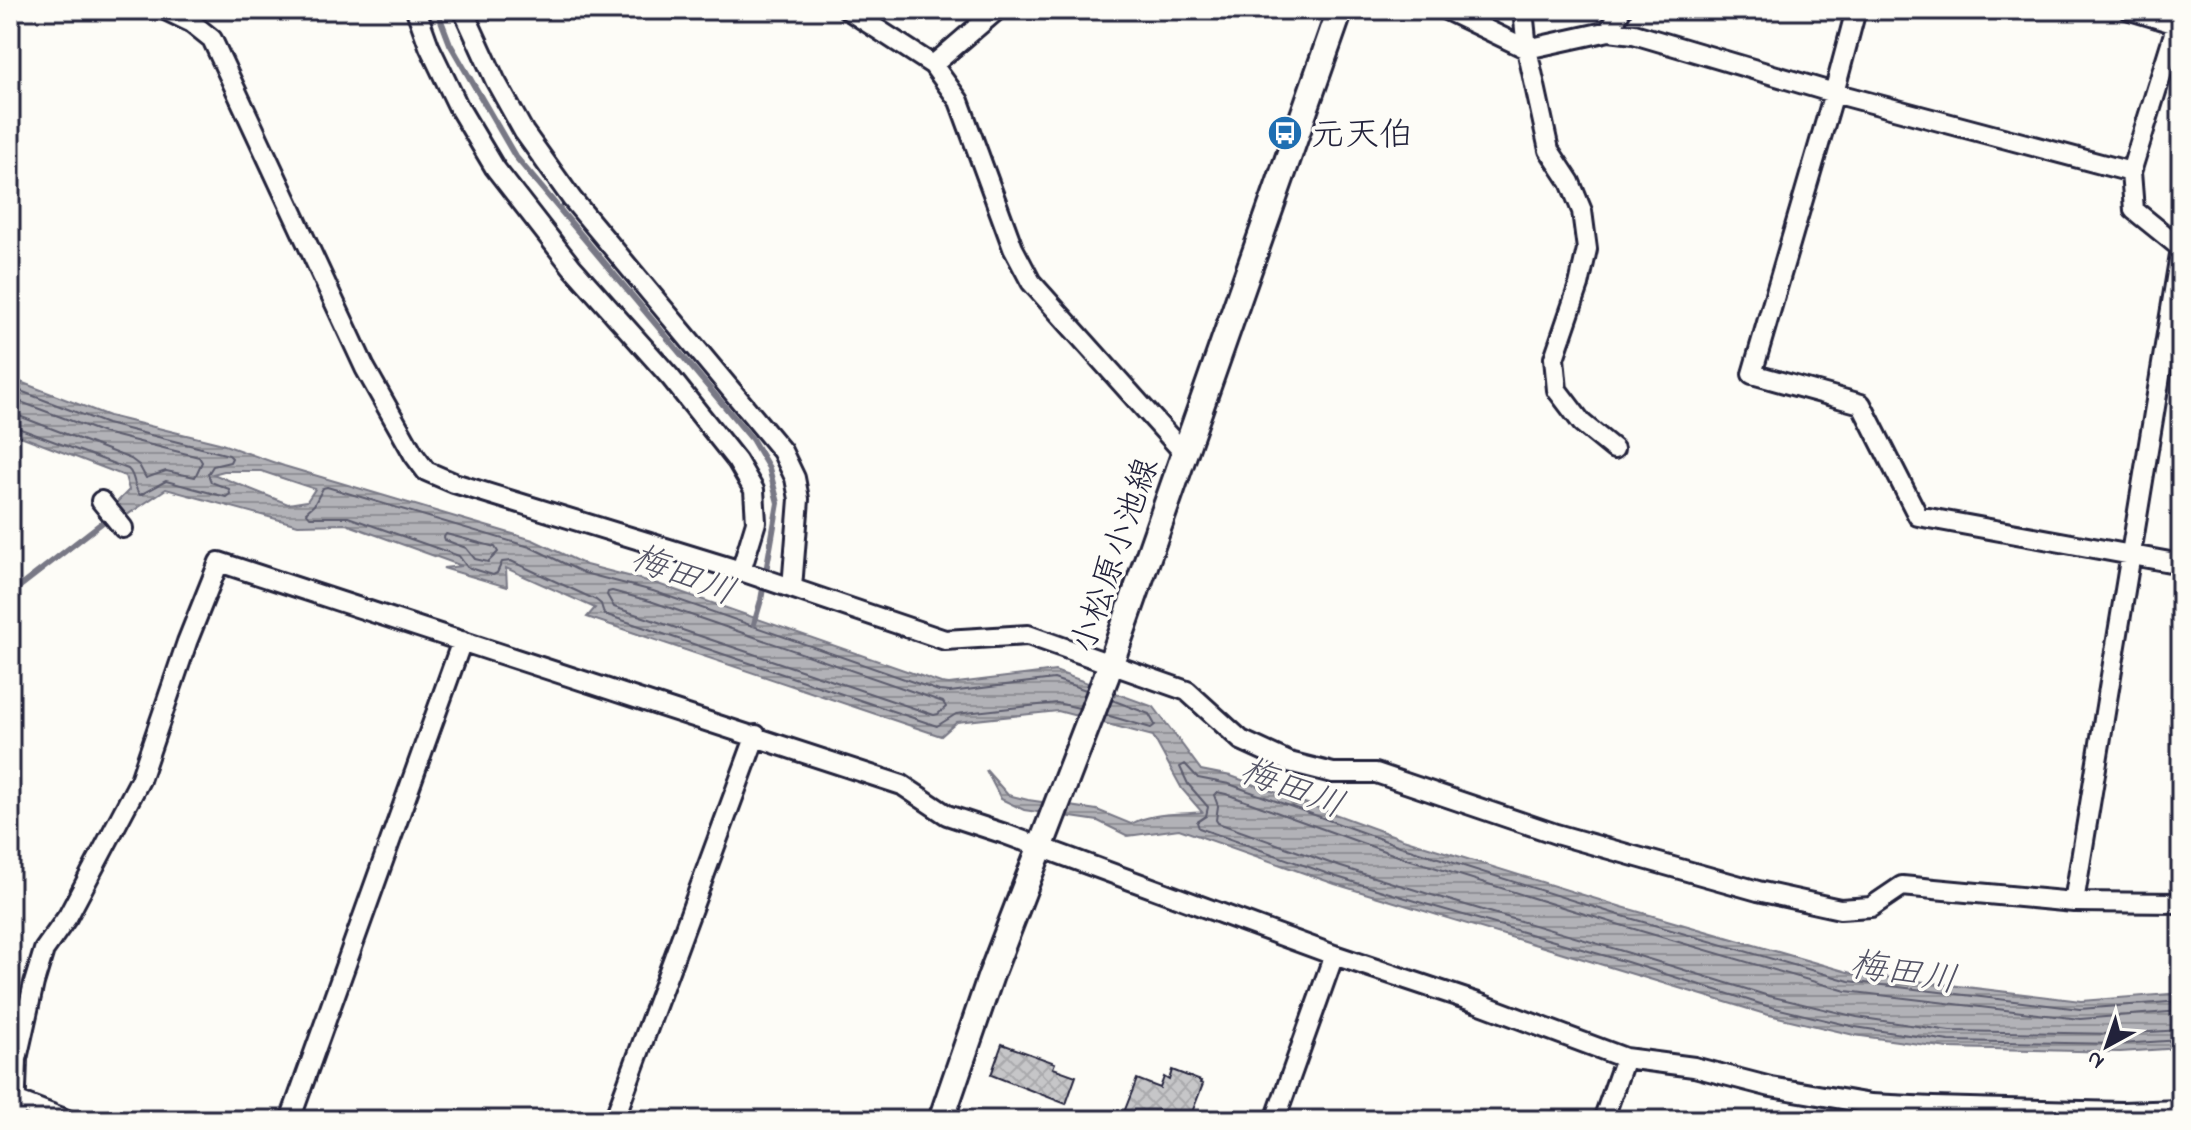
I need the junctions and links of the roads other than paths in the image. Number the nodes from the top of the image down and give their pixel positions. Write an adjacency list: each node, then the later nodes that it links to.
1 (165, 10): 12 (street)
2 (416, 10): 25 (street)
3 (463, 10): 26 (street)
4 (848, 10): 16 (street)
5 (997, 10): 16 (street)
6 (1340, 10): 20 (main road, 小松原小池線)
7 (1446, 10): 15 (street)
8 (1523, 10): 15 (street)
9 (1621, 10): 14 (street)
10 (1856, 10): 17 (street)
11 (2130, 10): 13 (street)
12 (196, 16): 25 (street)
13 (2179, 18): 18 (street)
14 (1609, 31): 15 (street); 17 (street)
15 (1527, 49): 19 (street)
16 (933, 65): 20 (street)
17 (1834, 93): 18 (street); 23 (street)
18 (2131, 172): 23 (street)
19 (1614, 449)
20 (1184, 453): 28 (main road, 小松原小池線)
21 (101, 501): 22 (street)
22 (123, 528)
23 (2132, 556): 24 (street); 31 (street)
24 (2181, 564)
25 (755, 575): 26 (street)
26 (792, 588): 28 (street)
27 (462, 641): 29 (street); 35 (street); 40 (street)
28 (1109, 671): 30 (main road, 小松原小池線); 31 (street)
29 (756, 735): 30 (street); 41 (street)
30 (1044, 840): 33 (street); 42 (main road, 小松原小池線)
31 (2074, 902): 32 (street)
32 (2181, 903)
33 (1334, 955): 34 (street); 43 (street)
34 (1625, 1058): 37 (street); 44 (street)
35 (13, 1099): 38 (street); 39 (street)
36 (2181, 1110): 37 (street)
37 (1931, 1114)
38 (15, 1120)
39 (67, 1120)
40 (290, 1120)
41 (614, 1120)
42 (941, 1120)
43 (1275, 1120)
44 (1603, 1120)

